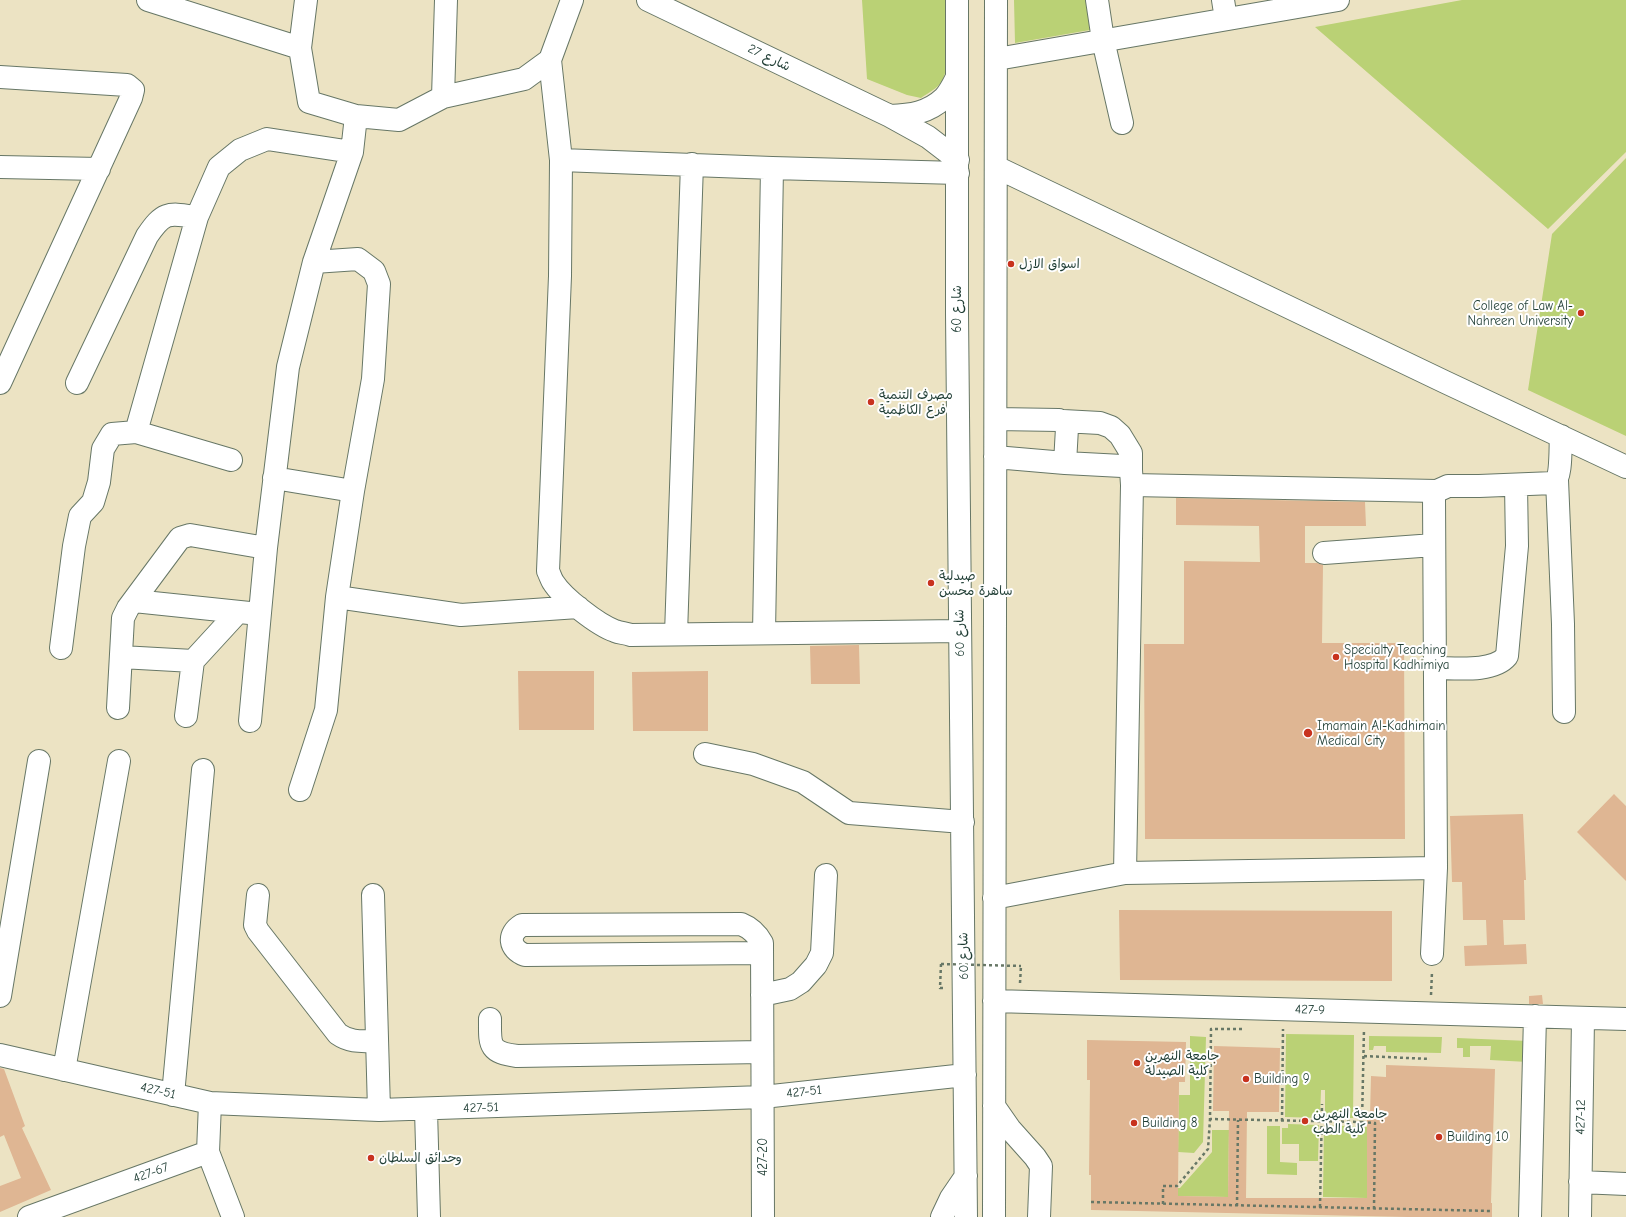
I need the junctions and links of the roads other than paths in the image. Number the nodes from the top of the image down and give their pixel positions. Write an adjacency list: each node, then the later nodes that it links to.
1 (148, 0): 12 (street)
2 (306, 0): 12 (street)
3 (446, 0): 17 (street)
4 (572, 0): 14 (street)
5 (648, 0): 19 (street, شارع 27)
6 (957, 0): 16 (street, شارع 60)
7 (996, 0): 13 (street)
8 (1097, 0): 11 (street)
9 (1338, 0): 10 (street)
10 (1225, 10): 11 (street)
11 (1103, 40): 13 (street); 20 (street)
12 (300, 48): 18 (street)
13 (997, 59): 27 (street)
14 (550, 60): 17 (street); 22 (street)
15 (0, 77): 28 (street)
16 (956, 79): 19 (street); 24 (street, شارع 60)
17 (443, 97): 18 (street)
18 (356, 116): 21 (street)
19 (890, 116): 24 (street, شارع 27)
20 (1122, 123)
21 (352, 152): 29 (street); 30 (street)
22 (561, 160): 23 (street); 52 (street)
23 (692, 164): 26 (street); 56 (street)
24 (958, 166): 26 (street); 54 (street, شارع 60)
25 (0, 167): 28 (street)
26 (772, 168): 55 (street)
27 (996, 168): 33 (street); 36 (street)
28 (98, 169): 31 (street)
29 (197, 217): 32 (street); 35 (street)
30 (314, 262): 42 (street); 45 (street)
31 (0, 383)
32 (77, 383)
33 (996, 419): 34 (street); 37 (street)
34 (1063, 421): 39 (street); 41 (street)
35 (136, 432): 38 (street); 57 (street)
36 (1561, 436): 40 (street); 43 (street)
37 (995, 458): 39 (street); 76 (street)
38 (231, 460)
39 (1065, 463): 41 (street)
40 (1626, 467)
41 (1131, 477): 46 (street); 72 (street)
42 (274, 478): 45 (street); 48 (street)
43 (1557, 480): 44 (street); 62 (street)
44 (1516, 485): 46 (street); 60 (street)
45 (353, 491): 50 (street)
46 (1436, 491): 47 (street)
47 (1434, 545): 49 (street); 60 (street)
48 (266, 548): 51 (street); 53 (street)
49 (1324, 552)
50 (338, 597): 52 (street); 69 (street)
51 (134, 601): 53 (street); 58 (street)
52 (578, 607): 56 (street)
53 (249, 613): 59 (street); 64 (street)
54 (960, 631): 55 (street); 70 (street, شارع 60)
55 (764, 633): 56 (street)
56 (676, 634)
57 (61, 648)
58 (121, 657): 59 (street); 61 (street)
59 (193, 661): 63 (street)
60 (1435, 668): 71 (street)
61 (118, 708)
62 (1564, 712)
63 (186, 716)
64 (250, 721)
65 (705, 754): 70 (street)
66 (118, 761): 89 (street)
67 (39, 762): 80 (street)
68 (204, 770): 91 (street)
69 (300, 790)
70 (963, 822): 90 (street, شارع 60)
71 (1436, 868): 72 (street); 78 (street)
72 (1125, 874): 76 (street)
73 (826, 875): 79 (street)
74 (373, 895): 86 (street)
75 (258, 896): 86 (street)
76 (994, 898): 81 (street)
77 (762, 953): 77 (street, 427-20); 79 (street, 427-20)
78 (1432, 954)
79 (762, 995): 87 (street, 427-20)
80 (0, 996)
81 (994, 1001): 82 (street, 427-9); 94 (street)
82 (1535, 1016): 83 (street, 427-9); 109 (street)
83 (1583, 1018): 85 (street, 427-9); 99 (street, 427-12)
84 (490, 1019): 87 (street)
85 (1626, 1019)
86 (377, 1041): 95 (street)
87 (762, 1052): 92 (street, 427-20)
88 (0, 1056): 89 (street, 427-51)
89 (64, 1070): 91 (street, 427-51)
90 (965, 1075): 92 (street, 427-51); 98 (street, شارع 60)
91 (173, 1095): 93 (street, 427-51)
92 (763, 1097): 96 (street, 427-51); 104 (street, 427-20)
93 (210, 1103): 95 (street, 427-51); 97 (street)
94 (994, 1106): 107 (street); 108 (street)
95 (379, 1110): 96 (street, 427-51)
96 (426, 1110): 103 (street)
97 (208, 1152): 101 (street, 427-67); 102 (street)
98 (966, 1176): 105 (street); 106 (street, شارع 60)
99 (1580, 1182): 100 (street); 110 (street, 427-12)
100 (1626, 1184)
101 (29, 1217)
102 (232, 1217)
103 (428, 1217)
104 (763, 1217)
105 (942, 1217)
106 (966, 1217)
107 (994, 1217)
108 (1039, 1217)
109 (1530, 1217)
110 (1580, 1217)

